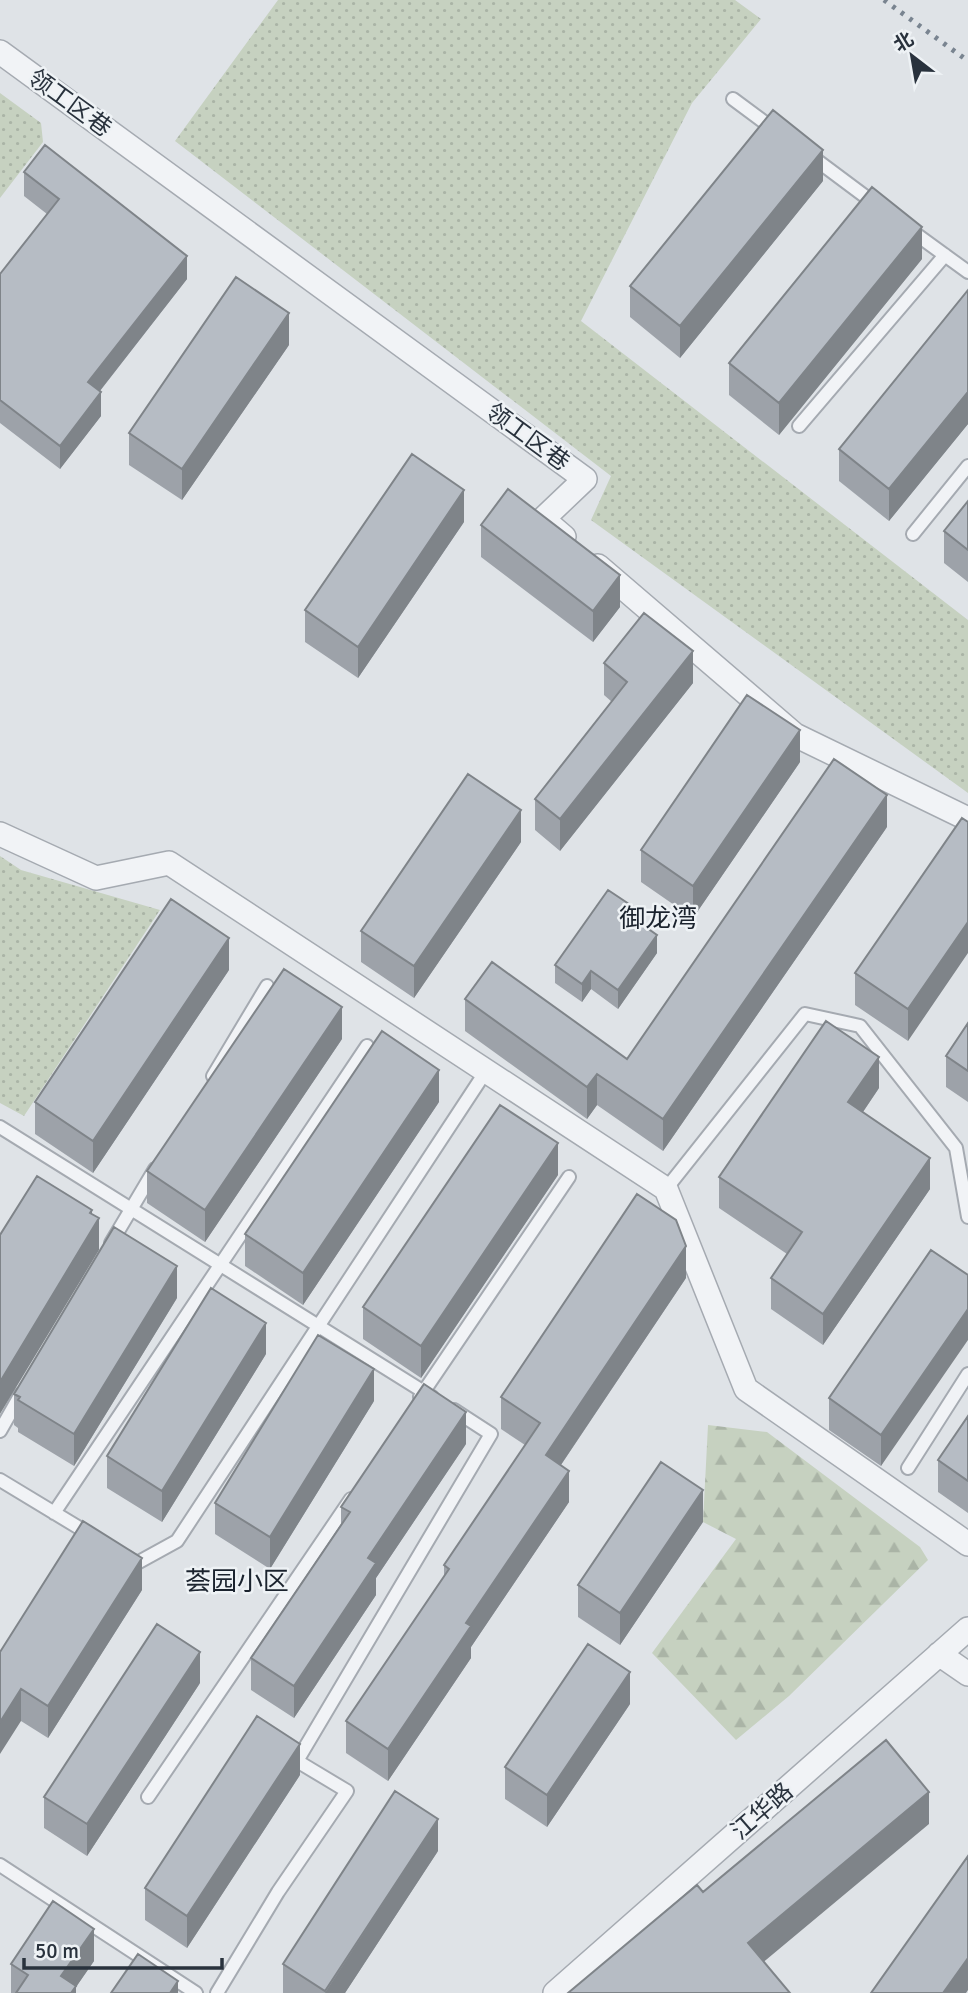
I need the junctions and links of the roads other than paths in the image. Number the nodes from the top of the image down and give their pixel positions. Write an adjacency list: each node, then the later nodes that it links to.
1 (0, 52): 12 (street, 领工区巷)
2 (733, 99): 3 (lane)
3 (789, 140)
4 (800, 148): 5 (lane)
5 (889, 214)
6 (900, 222): 7 (lane)
7 (945, 255): 8 (lane); 9 (lane)
8 (968, 272)
9 (799, 426)
10 (968, 466): 11 (lane)
11 (913, 534)
12 (968, 819)
13 (0, 834): 16 (street)
14 (267, 986): 17 (lane)
15 (367, 1046): 25 (lane)
16 (486, 1071): 21 (street); 26 (lane)
17 (202, 1093)
18 (0, 1127): 22 (lane)
19 (166, 1152): 22 (lane)
20 (569, 1177): 29 (lane)
21 (666, 1189): 23 (lane); 37 (street)
22 (130, 1210): 24 (lane); 25 (lane)
23 (968, 1217)
24 (103, 1257)
25 (219, 1266): 26 (lane); 35 (lane)
26 (318, 1326): 29 (lane); 38 (lane)
27 (968, 1374): 32 (lane)
28 (27, 1384): 31 (lane)
29 (423, 1392): 30 (lane); 45 (lane)
30 (415, 1403)
31 (0, 1431)
32 (908, 1468)
33 (0, 1480): 35 (lane)
34 (360, 1484): 42 (lane)
35 (54, 1513): 36 (lane)
36 (102, 1541)
37 (968, 1544)
38 (113, 1548)
39 (968, 1629): 40 (street, 江华路)
40 (939, 1654): 41 (street); 46 (street, 江华路)
41 (968, 1674)
42 (148, 1797)
43 (0, 1865): 44 (lane)
44 (196, 1993)
45 (217, 1993)
46 (555, 1993)

